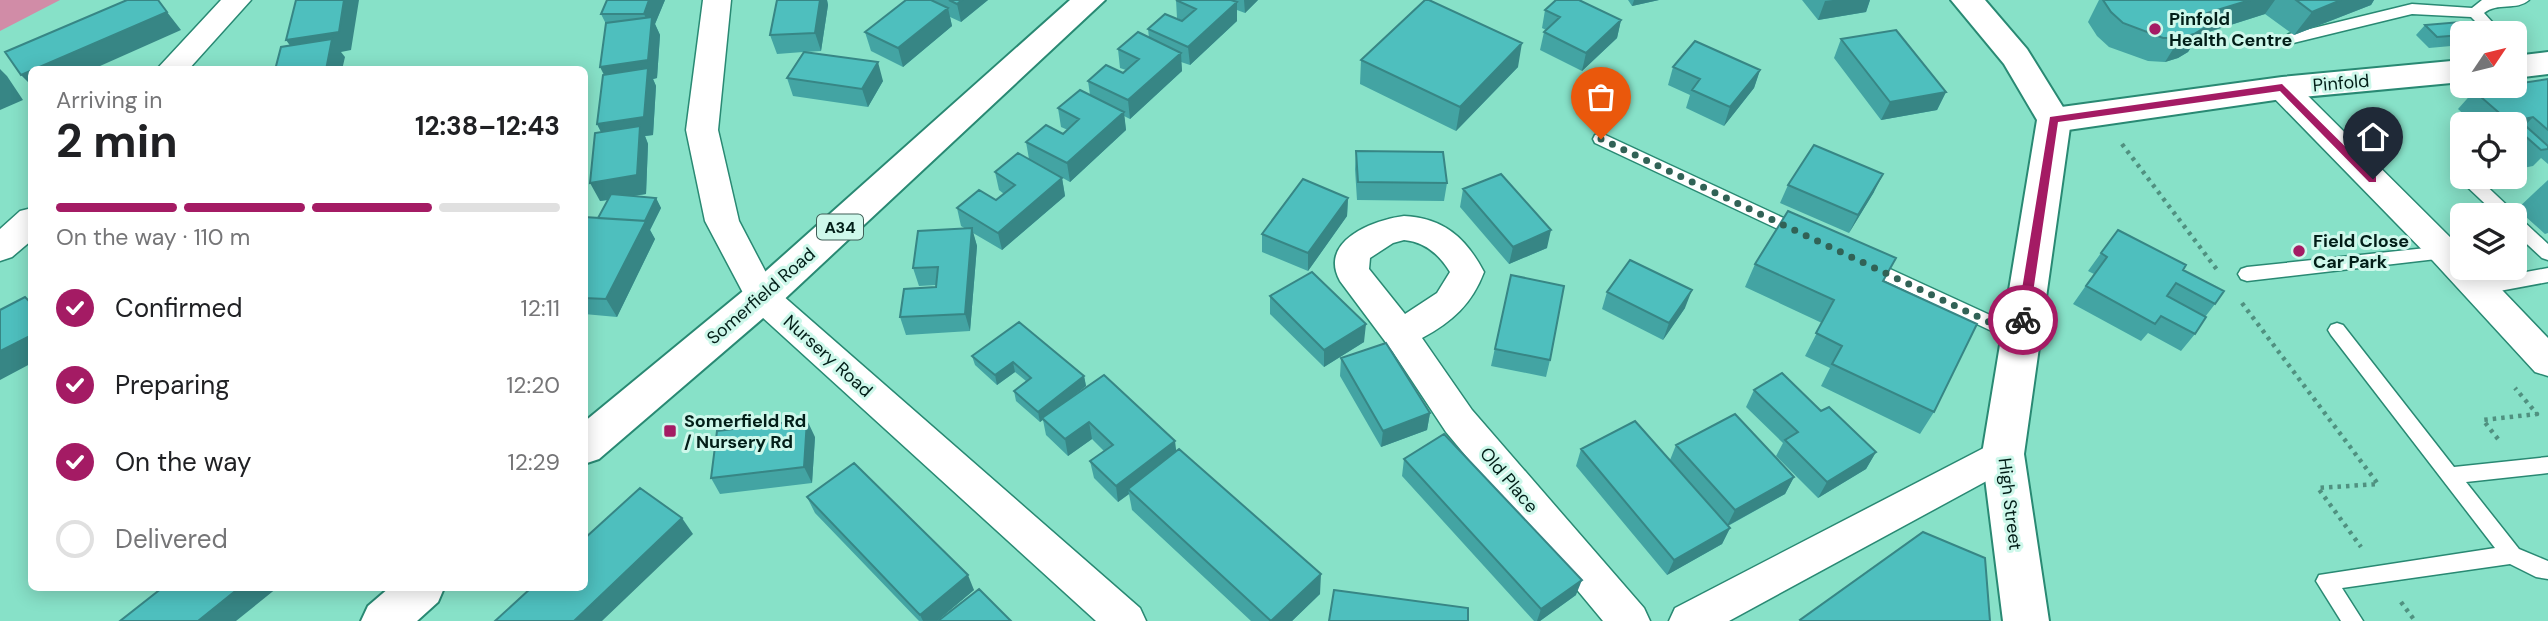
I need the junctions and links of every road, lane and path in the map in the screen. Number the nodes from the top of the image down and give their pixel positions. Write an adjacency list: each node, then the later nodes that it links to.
1 (237, 0): 10 (street)
2 (717, 0): 29 (street, Nursery Road)
3 (1089, 0): 29 (main road, Somerfield Road / A34)
4 (1967, 0): 14 (main road)
5 (2522, 0): 6 (lane)
6 (2499, 1): 7 (lane)
7 (2475, 13): 8 (lane); 9 (lane)
8 (2483, 21)
9 (2288, 40)
10 (175, 66)
11 (2450, 72): 12 (main road, Pinfold)
12 (2282, 88): 13 (main road, Pinfold); 22 (street)
13 (2099, 113): 14 (main road, Pinfold); 27 (path)
14 (2054, 120): 33 (main road, High Street)
15 (1601, 139): 20 (lane)
16 (2480, 189): 17 (lane)
17 (2494, 203)
18 (28, 224): 21 (street)
19 (2527, 234): 23 (lane)
20 (1811, 238)
21 (0, 248)
22 (2445, 252): 25 (lane); 28 (street)
23 (2548, 254)
24 (1848, 255): 33 (lane)
25 (2247, 274)
26 (2548, 275): 28 (lane)
27 (2222, 277)
28 (2478, 288): 34 (street)
29 (762, 297): 36 (main road, Somerfield Road / A34); 46 (street, Nursery Road)
30 (2239, 299): 43 (path)
31 (2337, 330): 40 (lane)
32 (1399, 332): 47 (street, Old Place)
33 (2021, 337): 37 (main road, High Street)
34 (2548, 362)
35 (2510, 383): 39 (path)
36 (588, 444)
37 (2003, 454): 48 (street); 49 (main road, High Street)
38 (2548, 465): 39 (lane)
39 (2522, 468): 40 (lane)
40 (2452, 475): 41 (lane)
41 (2512, 555): 42 (lane); 43 (lane)
42 (2548, 570)
43 (2380, 573): 50 (lane); 51 (path)
44 (419, 591): 45 (main road)
45 (384, 621)
46 (1125, 621)
47 (1629, 621)
48 (1690, 621)
49 (2026, 621)
50 (2353, 621)
51 (2415, 621)

